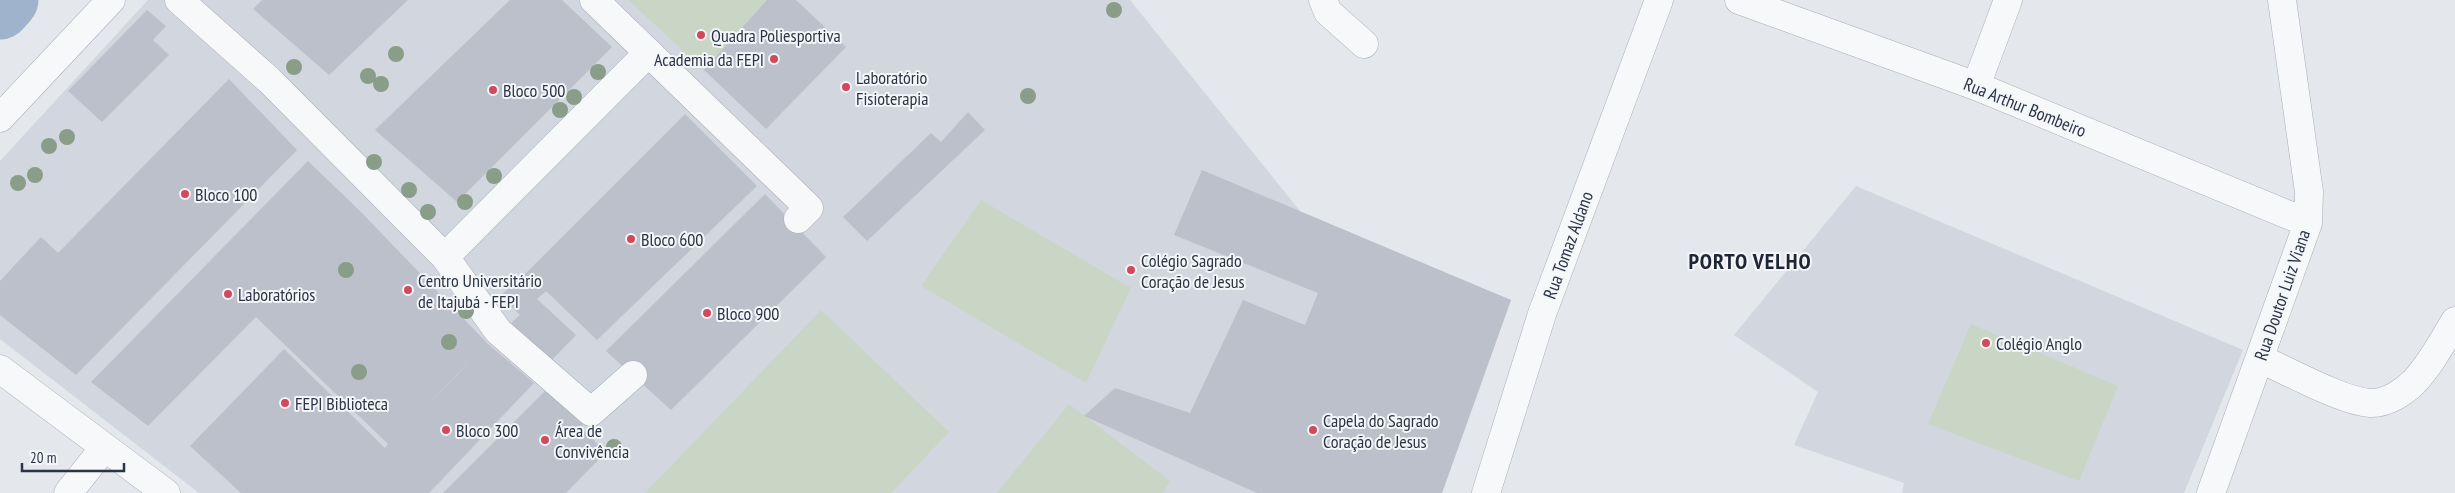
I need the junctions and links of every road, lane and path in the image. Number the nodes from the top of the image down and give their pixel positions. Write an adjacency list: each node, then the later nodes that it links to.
1 (111, 0): 12 (street)
2 (179, 0): 15 (street)
3 (594, 0): 10 (street)
4 (1322, 0): 9 (street)
5 (1659, 0): 23 (street, Rua Tomaz Aldano)
6 (1739, 0): 11 (street, Rua Arthur Bombeiro)
7 (2008, 0): 11 (street)
8 (2282, 0): 14 (street, Rua Doutor Luiz Viana)
9 (1364, 44)
10 (648, 53): 13 (street); 15 (street)
11 (1976, 86): 14 (street, Rua Arthur Bombeiro)
12 (0, 118)
13 (798, 219)
14 (2308, 223): 17 (street, Rua Doutor Luiz Viana)
15 (445, 257): 19 (street)
16 (2455, 321): 17 (street)
17 (2260, 359): 24 (street, Rua Doutor Luiz Viana)
18 (0, 369): 20 (street)
19 (633, 375)
20 (104, 448): 21 (street); 22 (street)
21 (68, 493)
22 (166, 493)
23 (1486, 493)
24 (2211, 493)

